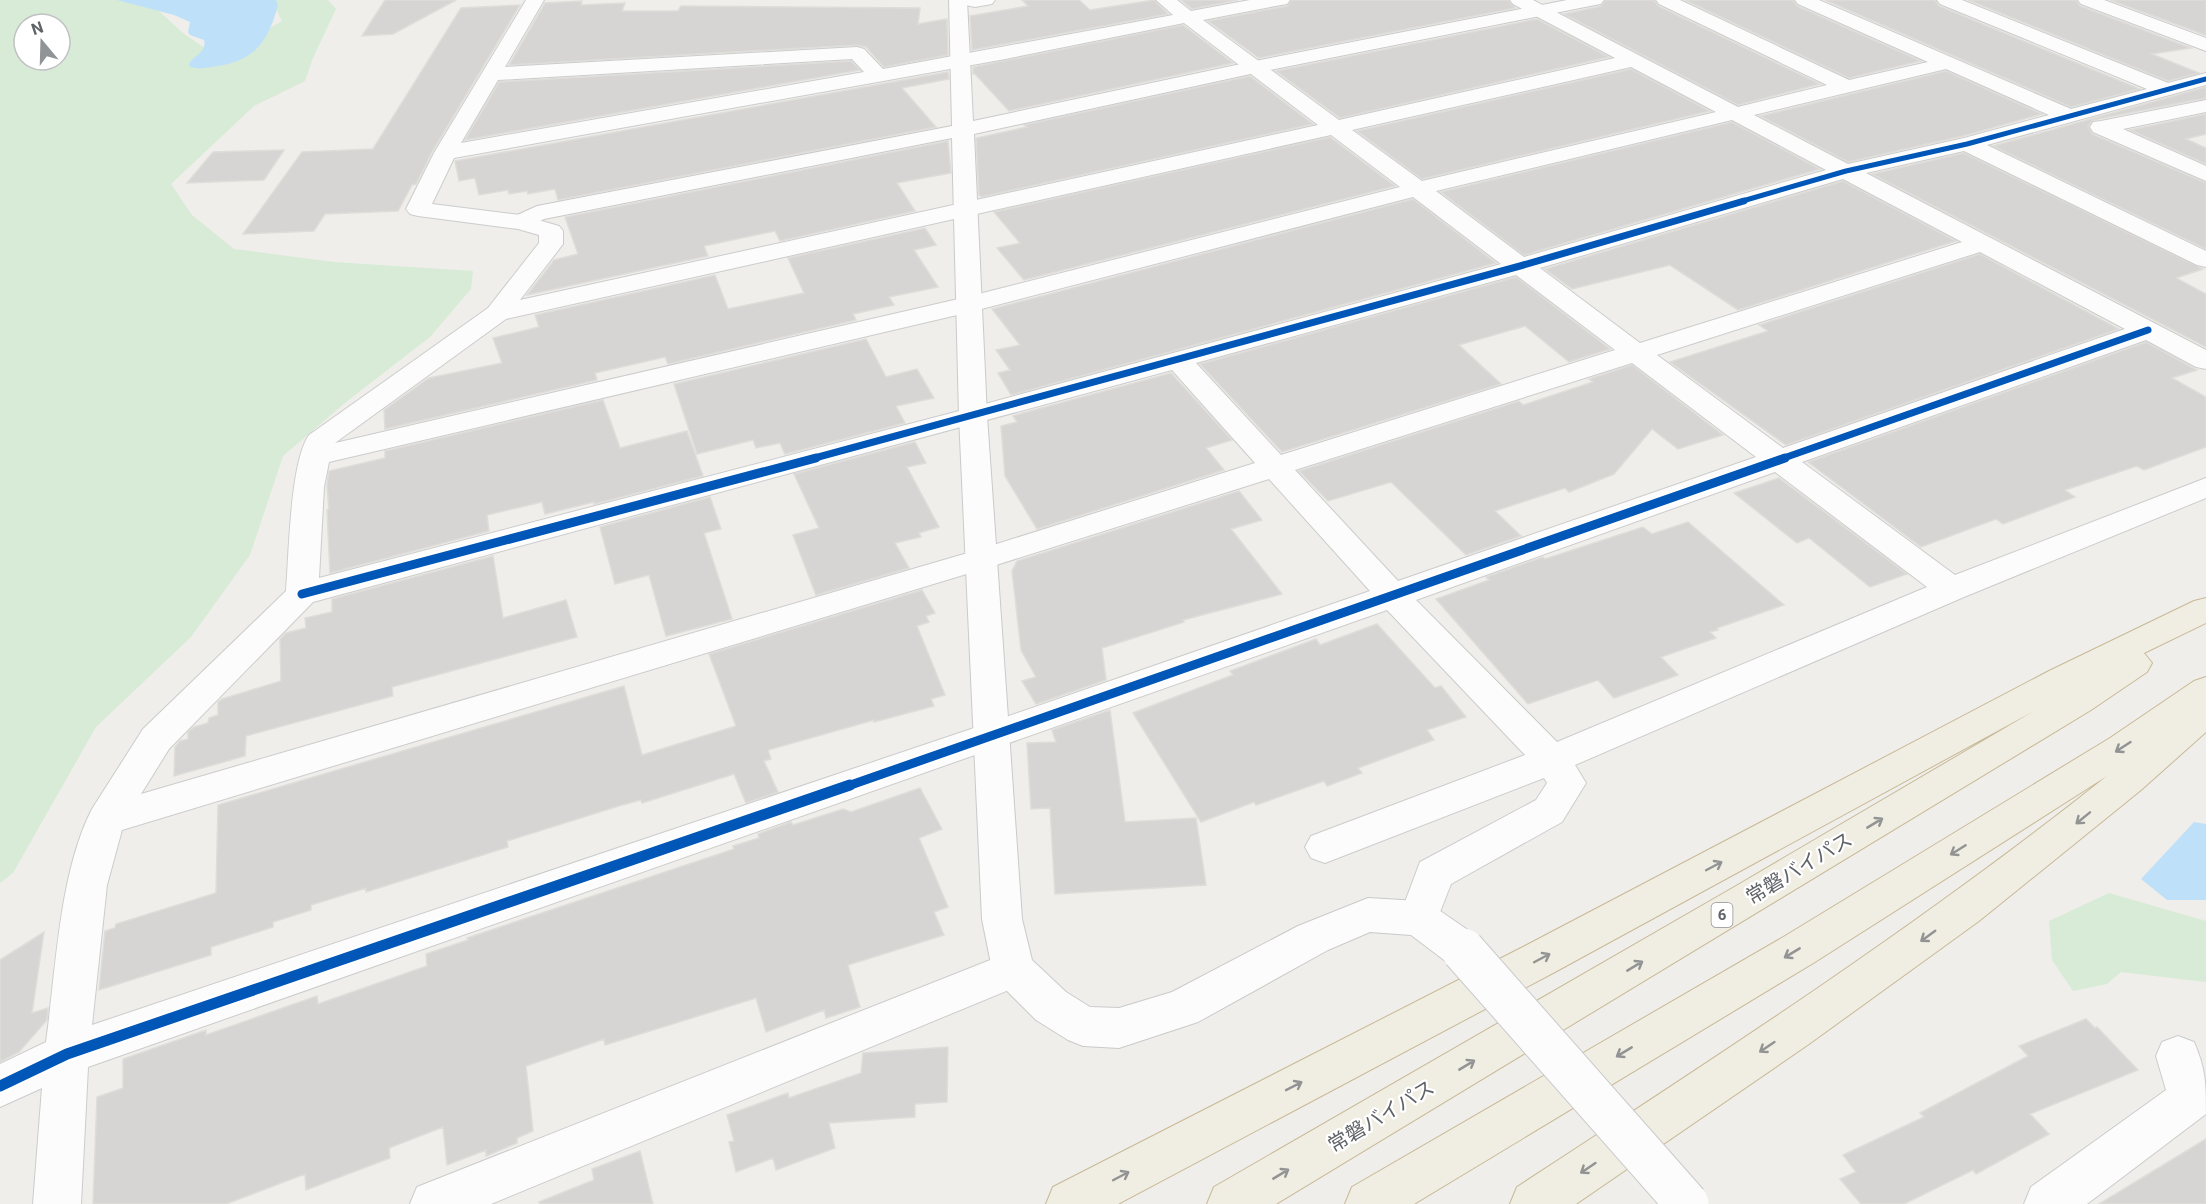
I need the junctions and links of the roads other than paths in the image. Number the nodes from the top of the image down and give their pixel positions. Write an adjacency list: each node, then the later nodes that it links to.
1 (535, 0): 20 (street)
2 (958, 0): 17 (street)
3 (968, 0): 4 (street)
4 (986, 0)
5 (1165, 0): 14 (street)
6 (1281, 0): 14 (street)
7 (1519, 0): 13 (street)
8 (1595, 0): 13 (street)
9 (1665, 0): 23 (street)
10 (1804, 0): 18 (street)
11 (1946, 0): 24 (street)
12 (2087, 0): 15 (street)
13 (1540, 11): 16 (street); 19 (street)
14 (1186, 16): 17 (street); 19 (street)
15 (2206, 45)
16 (1634, 60): 26 (street); 28 (street)
17 (960, 61): 21 (street); 29 (street)
18 (1947, 63): 23 (street); 27 (street)
19 (1255, 67): 28 (street); 29 (street)
20 (492, 74): 21 (street); 31 (street)
21 (877, 74): 31 (street)
22 (2206, 79): 24 (street)
23 (1847, 87): 26 (street)
24 (2167, 90): 27 (street)
25 (2206, 106): 33 (street)
26 (1737, 114): 32 (street); 34 (street)
27 (2069, 116): 30 (street)
28 (1334, 126): 34 (street); 35 (street)
29 (962, 130): 35 (street); 36 (street)
30 (1967, 144): 32 (street); 38 (street)
31 (445, 153): 36 (street)
32 (1846, 171): 37 (street); 39 (street)
33 (2206, 174)
34 (1417, 189): 39 (street); 40 (street)
35 (965, 211): 40 (street); 41 (street)
36 (521, 222): 41 (street)
37 (1983, 243): 42 (street); 43 (street)
38 (2206, 260)
39 (1520, 266): 43 (street); 44 (street)
40 (970, 304): 46 (street); 47 (street)
41 (497, 313): 47 (street)
42 (2148, 330): 45 (street); 48 (street)
43 (1635, 352): 48 (street); 49 (street)
44 (1177, 358): 46 (street); 49 (street)
45 (2206, 361)
46 (973, 416): 51 (street); 53 (street)
47 (314, 457): 53 (street)
48 (1777, 458): 52 (street); 54 (street)
49 (1275, 467): 51 (street); 54 (street)
50 (2206, 487): 52 (street)
51 (982, 560): 59 (street); 61 (street)
52 (1952, 589): 60 (street)
53 (302, 594): 61 (street)
54 (1391, 594): 59 (street); 60 (street)
55 (2206, 609): 70 (highway, one-way to 55)
56 (2206, 615): 71 (highway, 常磐バイパス / 6, one-way to 56)
57 (2206, 690): 72 (highway, one-way to 72)
58 (2206, 711): 73 (highway, one-way to 73)
59 (993, 736): 64 (street); 65 (street)
60 (1552, 760): 62 (street); 63 (street)
61 (106, 820): 65 (street)
62 (1325, 847)
63 (1419, 918): 64 (street); 74 (street, bridge)
64 (1012, 969): 69 (street)
65 (67, 1054): 67 (street); 68 (street)
66 (2178, 1056): 75 (street)
67 (0, 1086)
68 (57, 1204)
69 (434, 1204)
70 (1070, 1204)
71 (1231, 1204)
72 (1369, 1204)
73 (1534, 1204)
74 (1687, 1204)
75 (2048, 1204)

